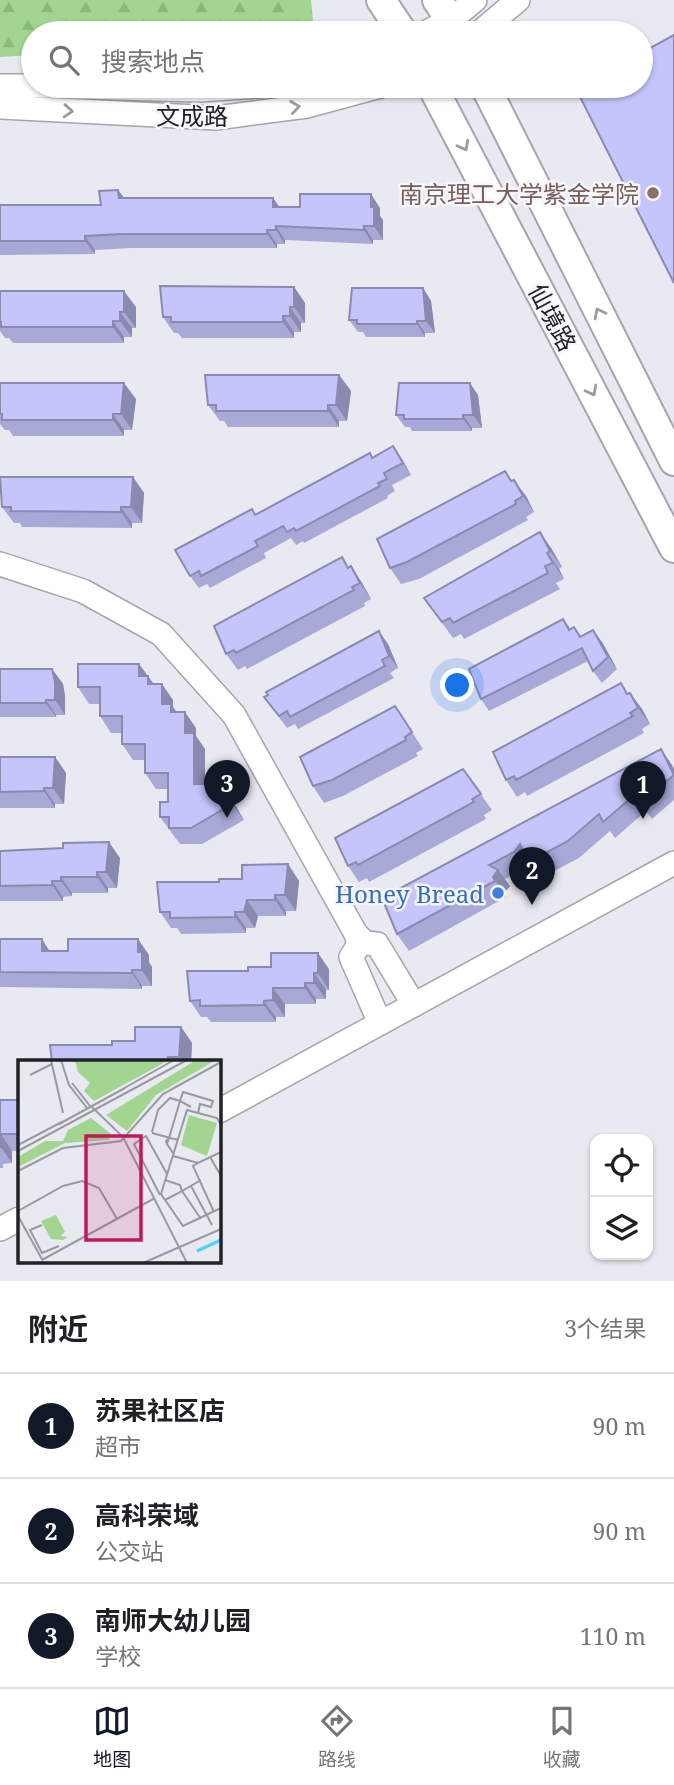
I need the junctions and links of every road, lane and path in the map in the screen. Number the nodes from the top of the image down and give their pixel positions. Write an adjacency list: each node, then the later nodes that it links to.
1 (381, 0): 5 (main road)
2 (475, 0): 4 (street)
3 (518, 0): 6 (street)
4 (449, 18)
5 (395, 21)
6 (493, 21)
7 (0, 86): 8 (street)
8 (21, 86)
9 (337, 98): 12 (street, 文成路, one-way to 9)
10 (438, 98): 14 (main road, 仙境路, one-way to 14)
11 (491, 98): 13 (main road, 仙境路, one-way to 11)
12 (0, 107)
13 (674, 461)
14 (674, 548)
15 (0, 564): 17 (street)
16 (674, 863): 18 (street)
17 (356, 934): 18 (street); 19 (street)
18 (414, 1005): 19 (street)
19 (380, 1023): 20 (street)
20 (220, 1110)
21 (18, 1220): 22 (street)
22 (0, 1229)

